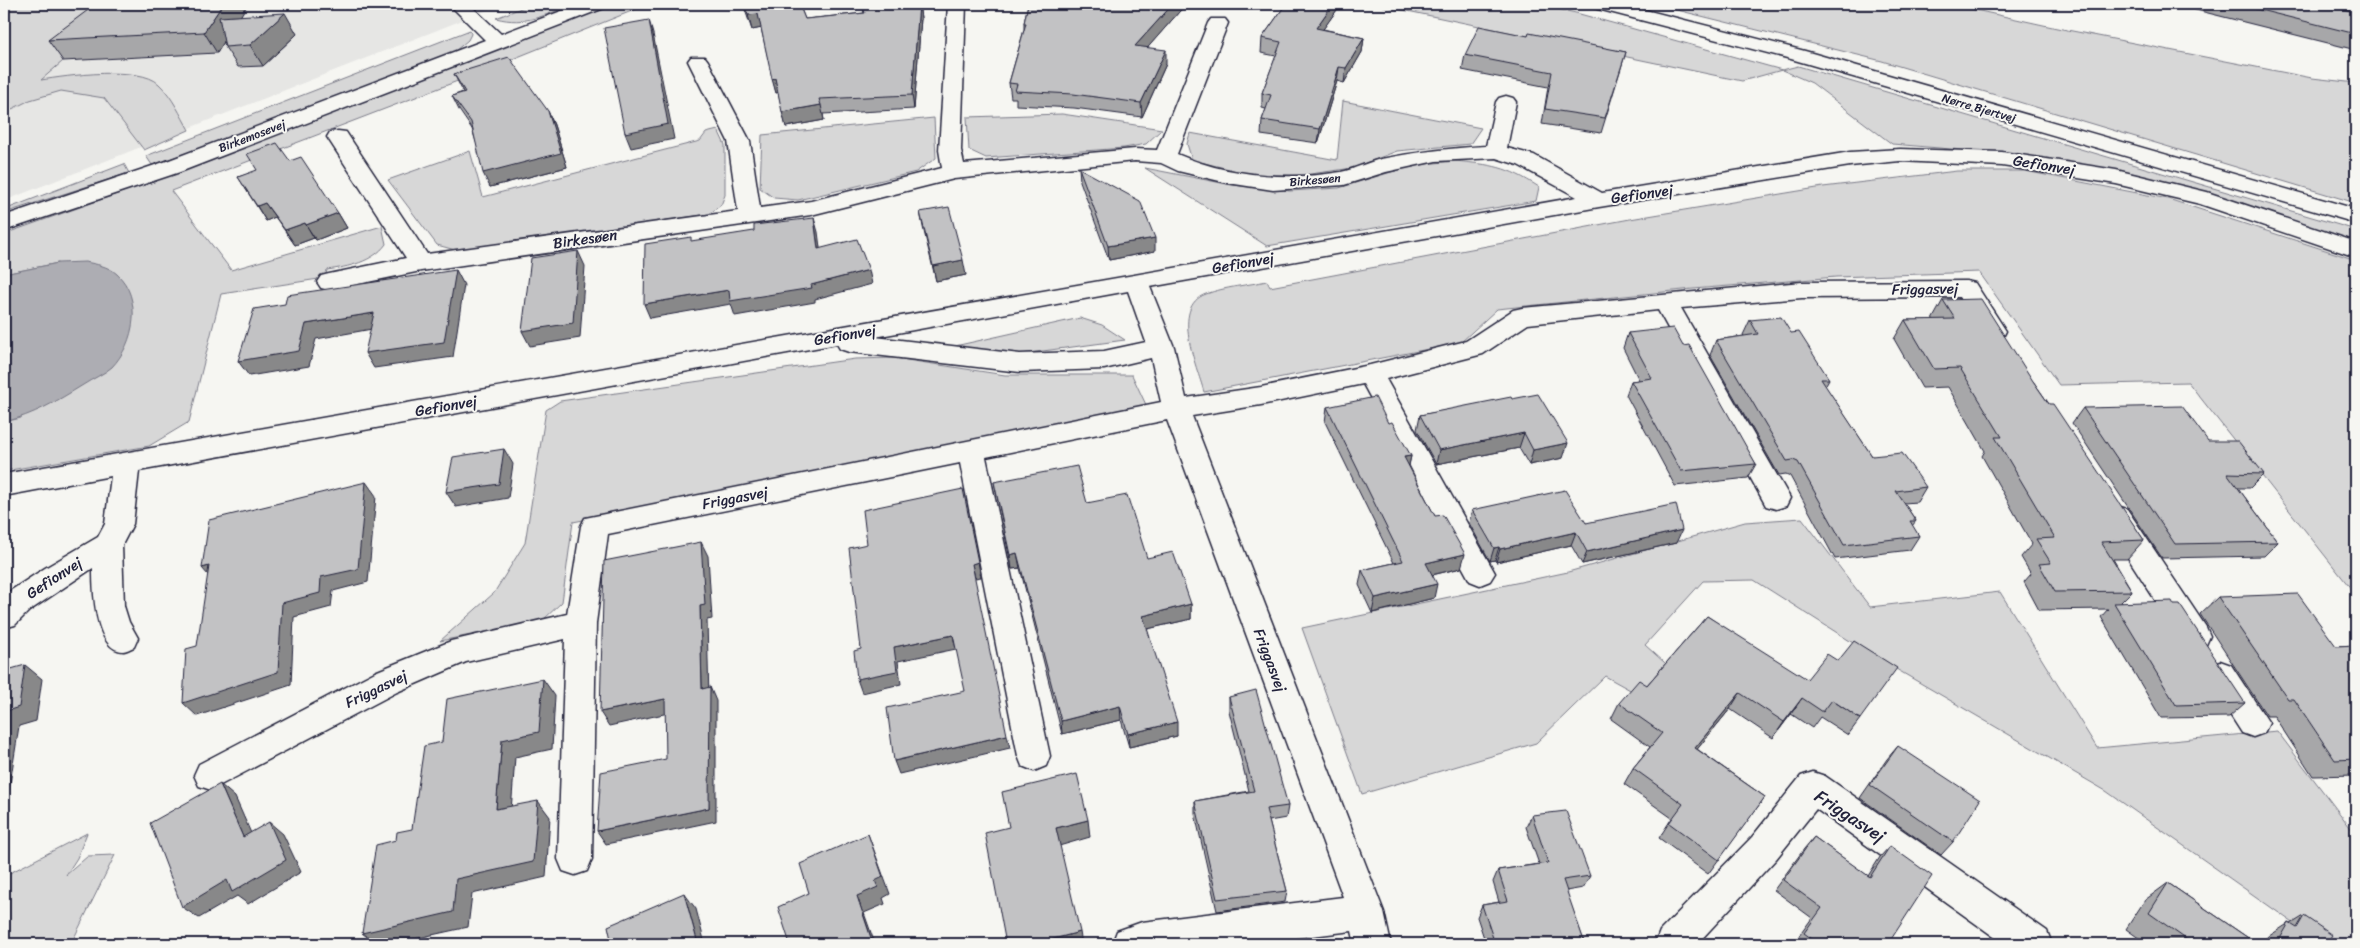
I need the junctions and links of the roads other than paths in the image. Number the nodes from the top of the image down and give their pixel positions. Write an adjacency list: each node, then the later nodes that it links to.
1 (458, 4): 6 (street)
2 (597, 4): 6 (street, Birkemosevej)
3 (957, 4): 12 (street)
4 (1601, 4): 15 (street, Nørre Bjertvej)
5 (1218, 23): 11 (street)
6 (499, 43): 16 (street, Birkemosevej)
7 (698, 62): 14 (street)
8 (1506, 102): 10 (street)
9 (338, 137): 18 (street)
10 (1496, 152): 11 (street, Birkesøen); 13 (street, Birkesøen)
11 (1165, 157): 12 (street, Birkesøen)
12 (954, 172): 14 (street, Birkesøen)
13 (1600, 200): 17 (street, Gefionvej); 20 (street, Gefionvej)
14 (750, 216): 18 (street, Birkesøen)
15 (2356, 216)
16 (4, 224)
17 (2356, 250)
18 (421, 263): 19 (street, Birkesøen)
19 (329, 282)
20 (1136, 282): 22 (street, Gefionvej); 23 (street, Friggasvej)
21 (1665, 301): 24 (street, Friggasvej); 25 (street, Friggasvej); 31 (street)
22 (820, 340): 23 (street); 28 (street, Gefionvej)
23 (1161, 347): 26 (street, Friggasvej)
24 (2010, 356)
25 (1370, 374): 26 (street, Friggasvej); 33 (street)
26 (1176, 409): 27 (street, Friggasvej); 41 (street, Friggasvej)
27 (971, 450): 35 (street, Friggasvej); 38 (street)
28 (126, 463): 29 (street, Gefionvej); 32 (street)
29 (4, 485)
30 (2104, 497): 37 (street)
31 (1776, 498)
32 (108, 545): 34 (street, Gefionvej); 36 (street)
33 (1480, 573)
34 (4, 616)
35 (581, 624): 39 (street, Friggasvej); 40 (street, Friggasvej)
36 (123, 638)
37 (2253, 723)
38 (1034, 756)
39 (211, 775)
40 (575, 859)
41 (1370, 928): 42 (street, Friggasvej)
42 (1130, 944)
43 (1673, 944): 44 (street, Friggasvej)
44 (2034, 944)

